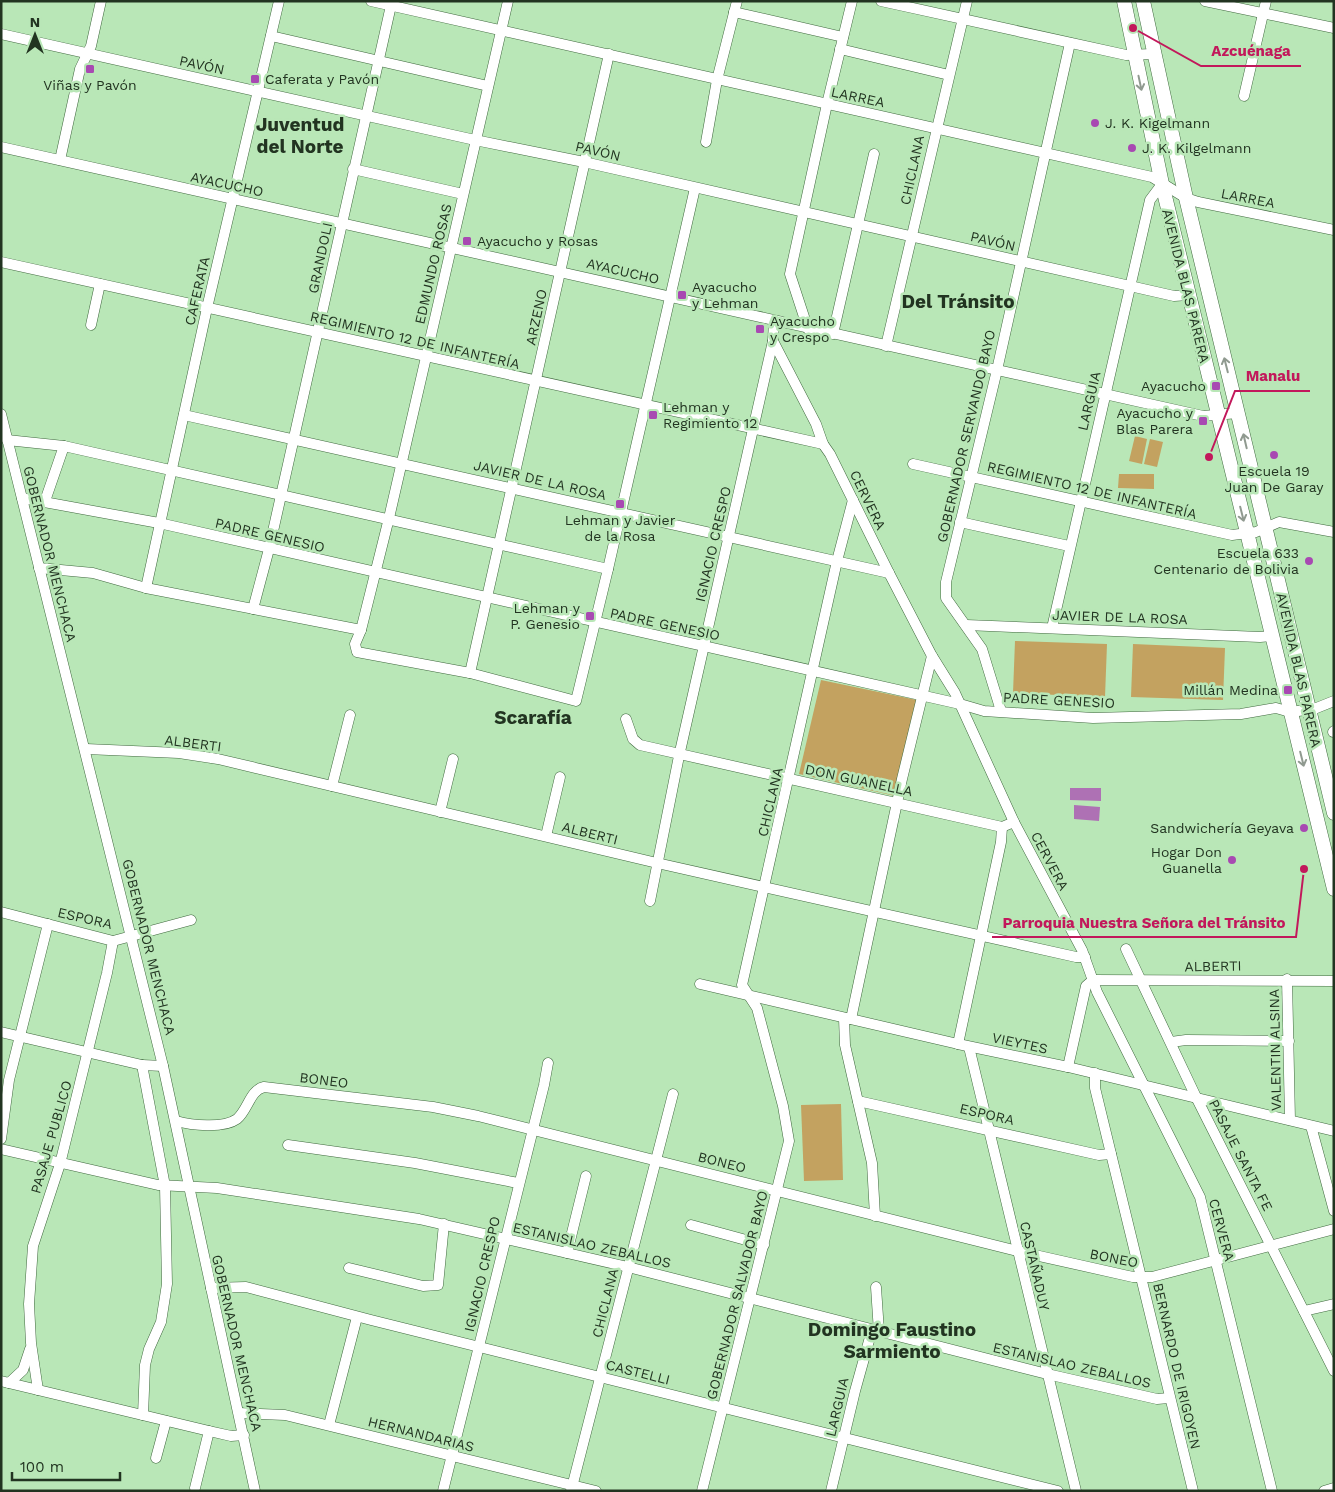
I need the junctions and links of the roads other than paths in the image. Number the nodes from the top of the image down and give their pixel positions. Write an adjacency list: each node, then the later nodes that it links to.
1 (102, 1): 24 (street)
2 (280, 1): 20 (street, CAFERATA)
3 (372, 1): 13 (street, LARREA)
4 (508, 1): 18 (street, EDMUNDO ROSAS)
5 (737, 1): 14 (street)
6 (852, 1): 21 (street)
7 (967, 1): 16 (street, CHICLANA)
8 (1124, 1): 27 (main road, AVENIDA BLAS PARERA)
9 (1143, 1): 26 (main road, AVENIDA BLAS PARERA)
10 (1205, 1): 15 (street)
11 (1266, 1): 15 (street)
12 (886, 2): 16 (street)
13 (392, 3): 18 (street, LARREA); 28 (street, GRANDOLI)
14 (734, 12): 21 (street); 30 (street)
15 (1264, 14): 17 (street); 33 (street)
16 (963, 20): 22 (street); 29 (street, CHICLANA)
17 (1334, 28)
18 (501, 30): 25 (street, LARREA); 31 (street, EDMUNDO ROSAS)
19 (1, 34): 24 (street, PAVÓN)
20 (271, 36): 28 (street); 32 (street, CAFERATA)
21 (843, 37): 23 (street)
22 (1070, 43): 27 (street); 40 (street, GOBERNADOR SERVANDO BAYO)
23 (840, 49): 29 (street); 34 (street)
24 (86, 54): 32 (street, PAVÓN); 42 (street)
25 (609, 54): 30 (street, LARREA); 43 (street, ARZENO)
26 (1153, 54): 27 (street); 48 (main road, AVENIDA BLAS PARERA)
27 (1134, 55): 45 (main road, AVENIDA BLAS PARERA, one-way to 45)
28 (379, 61): 31 (street); 35 (street, GRANDOLI)
29 (949, 75): 36 (street, CHICLANA)
30 (717, 80): 34 (street, LARREA); 38 (street)
31 (488, 86): 37 (street, EDMUNDO ROSAS)
32 (258, 91): 35 (street, PAVÓN); 49 (street, CAFERATA)
33 (1244, 96)
34 (827, 104): 36 (street, LARREA); 50 (street)
35 (366, 115): 37 (street, PAVÓN); 44 (street, GRANDOLI)
36 (936, 128): 40 (street, LARREA); 54 (street, CHICLANA)
37 (475, 140): 43 (street, PAVÓN); 47 (street, EDMUNDO ROSAS)
38 (706, 142)
39 (1, 148): 42 (street, AYACUCHO)
40 (1046, 153): 45 (street, LARREA); 57 (street, GOBERNADOR SERVANDO BAYO)
41 (874, 154): 52 (street)
42 (60, 160): 49 (street, AYACUCHO)
43 (584, 162): 46 (street, PAVÓN); 58 (street, ARZENO)
44 (353, 169): 47 (street); 51 (street, GRANDOLI)
45 (1162, 184): 48 (street, LARREA); 60 (street, LARGUIA); 61 (main road, AVENIDA BLAS PARERA)
46 (695, 188): 50 (street, PAVÓN); 62 (street)
47 (463, 194): 55 (street, EDMUNDO ROSAS)
48 (1186, 198): 53 (street, LARREA); 76 (main road, AVENIDA BLAS PARERA, one-way to 48)
49 (232, 199): 51 (street, AYACUCHO); 63 (street, CAFERATA)
50 (803, 212): 52 (street, PAVÓN); 66 (street)
51 (341, 224): 55 (street, AYACUCHO); 67 (street, GRANDOLI)
52 (859, 225): 54 (street, PAVÓN); 68 (street)
53 (1334, 230)
54 (912, 236): 57 (street, PAVÓN); 70 (street, CHICLANA)
55 (451, 248): 58 (street, AYACUCHO); 71 (street, EDMUNDO ROSAS)
56 (1, 262): 59 (street, REGIMIENTO 12 DE INFANTERÍA)
57 (1021, 262): 60 (street, PAVÓN); 72 (street, GOBERNADOR SERVANDO BAYO)
58 (560, 271): 62 (street, AYACUCHO); 73 (street, ARZENO)
59 (100, 284): 63 (street, REGIMIENTO 12 DE INFANTERÍA); 65 (street)
60 (1130, 286): 61 (street, PAVÓN); 74 (street, LARGUIA)
61 (1188, 295): 79 (main road, AVENIDA BLAS PARERA)
62 (670, 296): 64 (street, AYACUCHO); 75 (street)
63 (207, 308): 67 (street, REGIMIENTO 12 DE INFANTERÍA); 78 (street, CAFERATA)
64 (774, 321): 66 (street, AYACUCHO); 69 (street)
65 (91, 326)
66 (808, 329): 68 (street, AYACUCHO)
67 (318, 332): 71 (street, REGIMIENTO 12 DE INFANTERÍA); 81 (street, GRANDOLI)
68 (833, 334): 70 (street, AYACUCHO)
69 (773, 341): 80 (street, IGNACIO CRESPO); 83 (street, CERVERA)
70 (886, 346): 72 (street, AYACUCHO)
71 (426, 356): 73 (street, REGIMIENTO 12 DE INFANTERÍA); 85 (street, EDMUNDO ROSAS)
72 (997, 370): 74 (street, AYACUCHO); 88 (street, GOBERNADOR SERVANDO BAYO)
73 (536, 381): 75 (street, REGIMIENTO 12 DE INFANTERÍA); 89 (street, ARZENO)
74 (1104, 395): 79 (street, AYACUCHO); 94 (street, LARGUIA)
75 (646, 404): 80 (street, REGIMIENTO 12 DE INFANTERÍA); 95 (street)
76 (1238, 412): 79 (street, AYACUCHO); 99 (main road, AVENIDA BLAS PARERA, one-way to 76)
77 (1, 414): 82 (street, GOBERNADOR MENCHACA)
78 (184, 415): 81 (street, JAVIER DE LA ROSA); 87 (street, CAFERATA)
79 (1218, 416): 101 (main road, AVENIDA BLAS PARERA, one-way to 101)
80 (752, 428): 83 (street, REGIMIENTO 12 DE INFANTERÍA); 102 (street, IGNACIO CRESPO)
81 (292, 439): 85 (street, JAVIER DE LA ROSA); 90 (street, GRANDOLI)
82 (7, 440): 84 (street); 91 (street, GOBERNADOR MENCHACA)
83 (823, 444): 92 (street, CERVERA)
84 (64, 446): 87 (street); 93 (street)
85 (402, 463): 89 (street, JAVIER DE LA ROSA); 96 (street, EDMUNDO ROSAS)
86 (912, 464): 88 (street, REGIMIENTO 12 DE INFANTERÍA)
87 (171, 470): 90 (street); 98 (street, CAFERATA)
88 (972, 477): 94 (street, REGIMIENTO 12 DE INFANTERÍA); 97 (street, GOBERNADOR SERVANDO BAYO)
89 (512, 487): 95 (street, JAVIER DE LA ROSA); 103 (street, ARZENO)
90 (280, 494): 96 (street); 105 (street, GRANDOLI)
91 (22, 498): 93 (street, PADRE GENESIO); 107 (street, GOBERNADOR MENCHACA)
92 (853, 500): 106 (street, CHICLANA); 110 (street, CERVERA)
93 (45, 501): 98 (street, PADRE GENESIO)
94 (1079, 502): 101 (street, REGIMIENTO 12 DE INFANTERÍA); 104 (street, LARGUIA)
95 (621, 512): 102 (street, JAVIER DE LA ROSA); 108 (street)
96 (389, 518): 103 (street); 109 (street, EDMUNDO ROSAS)
97 (960, 522): 104 (street); 115 (street, GOBERNADOR SERVANDO BAYO)
98 (159, 523): 105 (street, PADRE GENESIO); 111 (street, CAFERATA)
99 (1265, 527): 100 (street, REGIMIENTO 12 DE INFANTERÍA); 101 (street, REGIMIENTO 12 DE INFANTERÍA); 126 (main road, AVENIDA BLAS PARERA)
100 (1334, 532)
101 (1247, 534): 118 (main road, AVENIDA BLAS PARERA)
102 (729, 537): 106 (street, JAVIER DE LA ROSA); 119 (street, IGNACIO CRESPO)
103 (499, 543): 108 (street); 112 (street, ARZENO)
104 (1069, 546): 116 (street, LARGUIA)
105 (269, 549): 109 (street, PADRE GENESIO); 113 (street, GRANDOLI)
106 (837, 562): 110 (street, JAVIER DE LA ROSA); 121 (street, CHICLANA)
107 (39, 568): 111 (street); 131 (street, GOBERNADOR MENCHACA)
108 (608, 569): 114 (street)
109 (376, 573): 112 (street, PADRE GENESIO); 117 (street, EDMUNDO ROSAS)
110 (889, 573): 120 (street, CERVERA)
111 (146, 588): 113 (street)
112 (487, 598): 114 (street, PADRE GENESIO); 122 (street, ARZENO)
113 (253, 609): 117 (street)
114 (594, 622): 119 (street, PADRE GENESIO); 122 (street)
115 (966, 625): 116 (street, JAVIER DE LA ROSA); 127 (street, GOBERNADOR SERVANDO BAYO)
116 (1052, 628): 118 (street, JAVIER DE LA ROSA)
117 (361, 630): 122 (street, EDMUNDO ROSAS)
118 (1272, 636): 128 (main road, AVENIDA BLAS PARERA)
119 (704, 646): 121 (street, PADRE GENESIO); 132 (street, IGNACIO CRESPO)
120 (932, 656): 123 (street); 125 (street, CERVERA)
121 (814, 670): 123 (street, PADRE GENESIO); 135 (street, CHICLANA)
122 (470, 672)
123 (922, 696): 125 (street, PADRE GENESIO); 137 (street)
124 (1334, 701): 126 (street, PADRE GENESIO)
125 (960, 704): 127 (street, PADRE GENESIO); 140 (street, CERVERA)
126 (1308, 710): 128 (street, PADRE GENESIO); 139 (main road, AVENIDA BLAS PARERA)
127 (1001, 711): 128 (street, PADRE GENESIO)
128 (1290, 712): 145 (main road, AVENIDA BLAS PARERA, one-way to 145)
129 (350, 714): 136 (street)
130 (626, 719): 132 (street, DON GUANELLA)
131 (86, 749): 136 (street, ALBERTI); 154 (street, GOBERNADOR MENCHACA)
132 (680, 756): 135 (street, DON GUANELLA); 146 (street, IGNACIO CRESPO)
133 (453, 760): 138 (street)
134 (560, 777): 143 (street)
135 (790, 779): 137 (street, DON GUANELLA); 147 (street, CHICLANA)
136 (332, 786): 138 (street, ALBERTI)
137 (897, 802): 141 (street, DON GUANELLA); 150 (street)
138 (440, 812): 143 (street, ALBERTI)
139 (1334, 813)
140 (1014, 822): 141 (street); 142 (street, CERVERA)
141 (1002, 827): 144 (street)
142 (1020, 835): 144 (street); 158 (street, CERVERA)
143 (546, 836): 146 (street, ALBERTI)
144 (1001, 842): 155 (street)
145 (1328, 844): 148 (main road, AVENIDA BLAS PARERA)
146 (657, 863): 147 (street, ALBERTI); 149 (street, IGNACIO CRESPO)
147 (765, 887): 150 (street, ALBERTI); 164 (street, CHICLANA)
148 (1334, 889)
149 (650, 901)
150 (873, 911): 155 (street, ALBERTI); 165 (street)
151 (1, 912): 153 (street, ESPORA)
152 (191, 920): 154 (street, ESPORA)
153 (48, 924): 156 (street, ESPORA); 167 (street)
154 (131, 934): 156 (street, ESPORA); 175 (street, GOBERNADOR MENCHACA)
155 (981, 936): 158 (street, ALBERTI); 170 (street)
156 (113, 940): 172 (street, PASAJE PUBLICO)
157 (1126, 949): 161 (street, PASAJE SANTA FE)
158 (1085, 957): 160 (street, CERVERA)
159 (1287, 979): 161 (street, ALBERTI); 162 (street, ALBERTI); 168 (street, VALENTIN ALSINA)
160 (1093, 980): 161 (street, ALBERTI); 176 (street); 178 (street, CERVERA)
161 (1142, 981): 169 (street, PASAJE SANTA FE)
162 (1334, 981)
163 (700, 984): 164 (street, VIEYTES)
164 (748, 995): 165 (street, VIEYTES); 182 (street, CHICLANA)
165 (847, 1019): 170 (street, VIEYTES); 181 (street)
166 (1, 1032): 167 (street)
167 (19, 1036): 172 (street); 189 (street)
168 (1288, 1041): 169 (street); 183 (street, VALENTIN ALSINA)
169 (1171, 1042): 180 (street, PASAJE SANTA FE)
170 (958, 1044): 171 (street, VIEYTES)
171 (969, 1047): 176 (street, VIEYTES); 187 (street, CASTAÑADUY)
172 (88, 1053): 174 (street); 194 (street, PASAJE PUBLICO)
173 (548, 1063): 186 (street, IGNACIO CRESPO)
174 (142, 1065): 175 (street); 197 (street)
175 (163, 1066): 184 (street, GOBERNADOR MENCHACA)
176 (1068, 1067): 177 (street, VIEYTES)
177 (1095, 1073): 178 (street, VIEYTES); 192 (street, BERNARDO DE IRIGOYEN)
178 (1146, 1085): 180 (street, VIEYTES); 210 (street, CERVERA)
179 (673, 1094): 193 (street, CHICLANA)
180 (1196, 1097): 183 (street, VIEYTES); 207 (street, PASAJE SANTA FE)
181 (858, 1101): 187 (street, ESPORA); 201 (street)
182 (784, 1106): 199 (street, GOBERNADOR SALVADOR BAYO)
183 (1290, 1120): 185 (street, VIEYTES)
184 (176, 1121): 186 (street, BONEO); 198 (street, GOBERNADOR MENCHACA)
185 (1311, 1126): 188 (street, VIEYTES); 200 (street)
186 (532, 1128): 193 (street, BONEO); 196 (street, IGNACIO CRESPO)
187 (988, 1128): 192 (street, ESPORA); 208 (street, CASTAÑADUY)
188 (1334, 1131)
189 (1, 1139)
190 (288, 1145): 196 (street)
191 (1, 1149): 194 (street, ESTANISLAO ZEBALLOS)
192 (1111, 1154): 213 (street, BERNARDO DE IRIGOYEN)
193 (656, 1160): 199 (street, BONEO); 211 (street, CHICLANA)
194 (60, 1164): 197 (street, ESTANISLAO ZEBALLOS); 221 (street, PASAJE PUBLICO)
195 (586, 1176): 209 (street)
196 (518, 1184): 205 (street, IGNACIO CRESPO)
197 (165, 1186): 198 (street, ESTANISLAO ZEBALLOS); 231 (street)
198 (190, 1187): 202 (street, ESTANISLAO ZEBALLOS); 215 (street, GOBERNADOR MENCHACA)
199 (778, 1191): 201 (street, BONEO); 206 (street, GOBERNADOR SALVADOR BAYO)
200 (1334, 1211)
201 (875, 1216): 208 (street, BONEO)
202 (444, 1224): 205 (street, ESTANISLAO ZEBALLOS); 212 (street)
203 (691, 1225): 206 (street)
204 (1334, 1229): 207 (street)
205 (505, 1238): 209 (street, ESTANISLAO ZEBALLOS); 222 (street, IGNACIO CRESPO)
206 (764, 1244): 216 (street, GOBERNADOR SALVADOR BAYO)
207 (1271, 1245): 210 (street, BONEO); 218 (street, PASAJE SANTA FE)
208 (1017, 1252): 213 (street, BONEO); 224 (street, CASTAÑADUY)
209 (568, 1253): 211 (street, ESTANISLAO ZEBALLOS)
210 (1217, 1259): 213 (street, BONEO); 250 (street, CERVERA)
211 (628, 1267): 216 (street, ESTANISLAO ZEBALLOS); 225 (street, CHICLANA)
212 (349, 1268)
213 (1141, 1278): 228 (street, BERNARDO DE IRIGOYEN)
214 (876, 1286): 220 (street, LARGUIA)
215 (211, 1288): 219 (street, CASTELLI); 230 (street, GOBERNADOR MENCHACA)
216 (750, 1298): 220 (street, ESTANISLAO ZEBALLOS); 229 (street, GOBERNADOR SALVADOR BAYO)
217 (1334, 1304): 218 (street)
218 (1304, 1310): 223 (street, PASAJE SANTA FE)
219 (357, 1317): 222 (street, CASTELLI); 233 (street)
220 (876, 1331): 224 (street, ESTANISLAO ZEBALLOS); 236 (street, LARGUIA)
221 (31, 1343): 226 (street, PASAJE PUBLICO); 227 (street, PASAJE PUBLICO)
222 (479, 1347): 225 (street, CASTELLI); 237 (street, IGNACIO CRESPO)
223 (1332, 1365)
224 (1046, 1374): 228 (street, ESTANISLAO ZEBALLOS); 248 (street, CASTAÑADUY)
225 (601, 1377): 229 (street, CASTELLI); 240 (street, CHICLANA)
226 (5, 1382): 227 (street)
227 (38, 1390): 231 (street)
228 (1170, 1398): 249 (street, BERNARDO DE IRIGOYEN)
229 (723, 1408): 236 (street, CASTELLI); 245 (street, GOBERNADOR SALVADOR BAYO)
230 (239, 1413): 233 (street, HERNANDARIAS); 235 (street, GOBERNADOR MENCHACA)
231 (143, 1415): 232 (street)
232 (166, 1421): 234 (street); 238 (street)
233 (329, 1425): 237 (street, HERNANDARIAS)
234 (209, 1431): 235 (street); 239 (street)
235 (244, 1435): 242 (street, GOBERNADOR MENCHACA)
236 (844, 1439): 246 (street, LARGUIA); 247 (street, CASTELLI)
237 (452, 1456): 240 (street, HERNANDARIAS); 243 (street, IGNACIO CRESPO)
238 (156, 1458)
239 (195, 1488)
240 (572, 1488): 244 (street, HERNANDARIAS)
241 (1334, 1488): 251 (street)
242 (255, 1491)
243 (443, 1491)
244 (596, 1491)
245 (702, 1491)
246 (831, 1491)
247 (1058, 1491)
248 (1076, 1491)
249 (1192, 1491)
250 (1272, 1491)
251 (1324, 1491)

